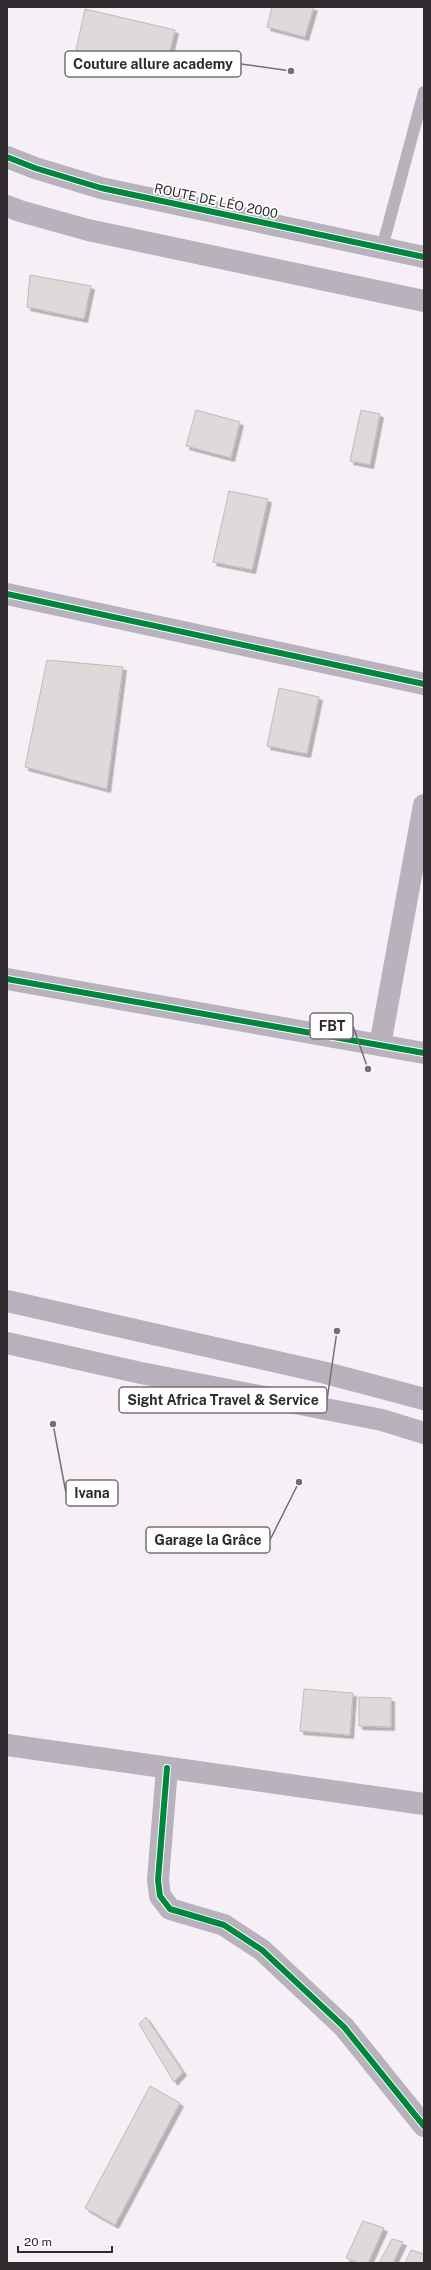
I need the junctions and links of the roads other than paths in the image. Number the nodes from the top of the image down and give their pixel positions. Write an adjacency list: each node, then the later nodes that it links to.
1 (424, 92): 4 (lane)
2 (7, 156): 4 (street, ROUTE DE LÉO 2000)
3 (7, 206): 6 (street)
4 (382, 248): 5 (street, ROUTE DE LÉO 2000)
5 (424, 257)
6 (424, 301)
7 (7, 594): 8 (street)
8 (424, 684)
9 (424, 805): 11 (street)
10 (7, 979): 11 (street)
11 (380, 1045): 12 (street)
12 (424, 1053)
13 (7, 1301): 15 (main road)
14 (7, 1343): 16 (main road)
15 (424, 1399)
16 (424, 1433)
17 (7, 1745): 18 (street)
18 (167, 1768): 19 (street); 20 (street)
19 (424, 1804)
20 (424, 2126)

